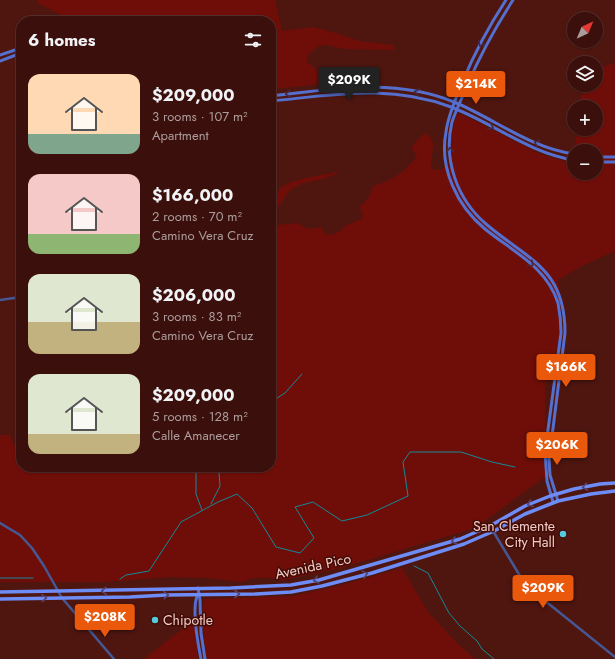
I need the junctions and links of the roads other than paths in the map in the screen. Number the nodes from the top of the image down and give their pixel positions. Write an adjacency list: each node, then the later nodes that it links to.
1 (506, 0): 9 (main road, one-way to 9)
2 (513, 0): 10 (main road)
3 (16, 50): 5 (main road)
4 (16, 55): 6 (main road)
5 (0, 56)
6 (0, 61)
7 (276, 95): 9 (main road, one-way to 7)
8 (276, 100): 11 (main road)
9 (454, 102): 10 (main road); 11 (main road)
10 (459, 104): 12 (main road); 13 (main road, one-way to 10)
11 (452, 108): 12 (main road); 24 (main road, one-way to 24)
12 (456, 109): 16 (main road, one-way to 16); 23 (main road, one-way to 12)
13 (567, 152)
14 (603, 157): 15 (main road)
15 (615, 157)
16 (567, 158)
17 (603, 162): 18 (main road)
18 (615, 162)
19 (16, 298): 20 (street)
20 (0, 300)
21 (615, 484): 23 (highway, Avenida Pico, one-way to 23)
22 (615, 491): 25 (highway, Avenida Pico)
23 (556, 494): 24 (highway, Avenida Pico); 25 (main road)
24 (550, 496): 26 (main road); 28 (highway, Avenida Pico, one-way to 28)
25 (558, 501): 26 (highway, Avenida Pico)
26 (553, 502): 29 (highway, Avenida Pico)
27 (0, 523): 33 (street)
28 (490, 526): 29 (street); 30 (highway, Avenida Pico, one-way to 30)
29 (494, 531): 34 (highway, Avenida Pico, one-way to 29); 38 (street)
30 (198, 588): 31 (highway, Avenida Pico); 34 (main road)
31 (133, 590): 33 (highway, Avenida Pico, one-way to 33); 36 (highway)
32 (0, 592): 33 (highway, Avenida Pico)
33 (58, 592): 35 (street)
34 (198, 594): 36 (highway, Avenida Pico, one-way to 34); 40 (main road); 41 (main road)
35 (62, 598): 36 (highway, Avenida Pico); 37 (highway, Avenida Pico, one-way to 35); 39 (street)
36 (130, 598)
37 (0, 599)
38 (615, 657)
39 (114, 659)
40 (201, 659)
41 (205, 659)

